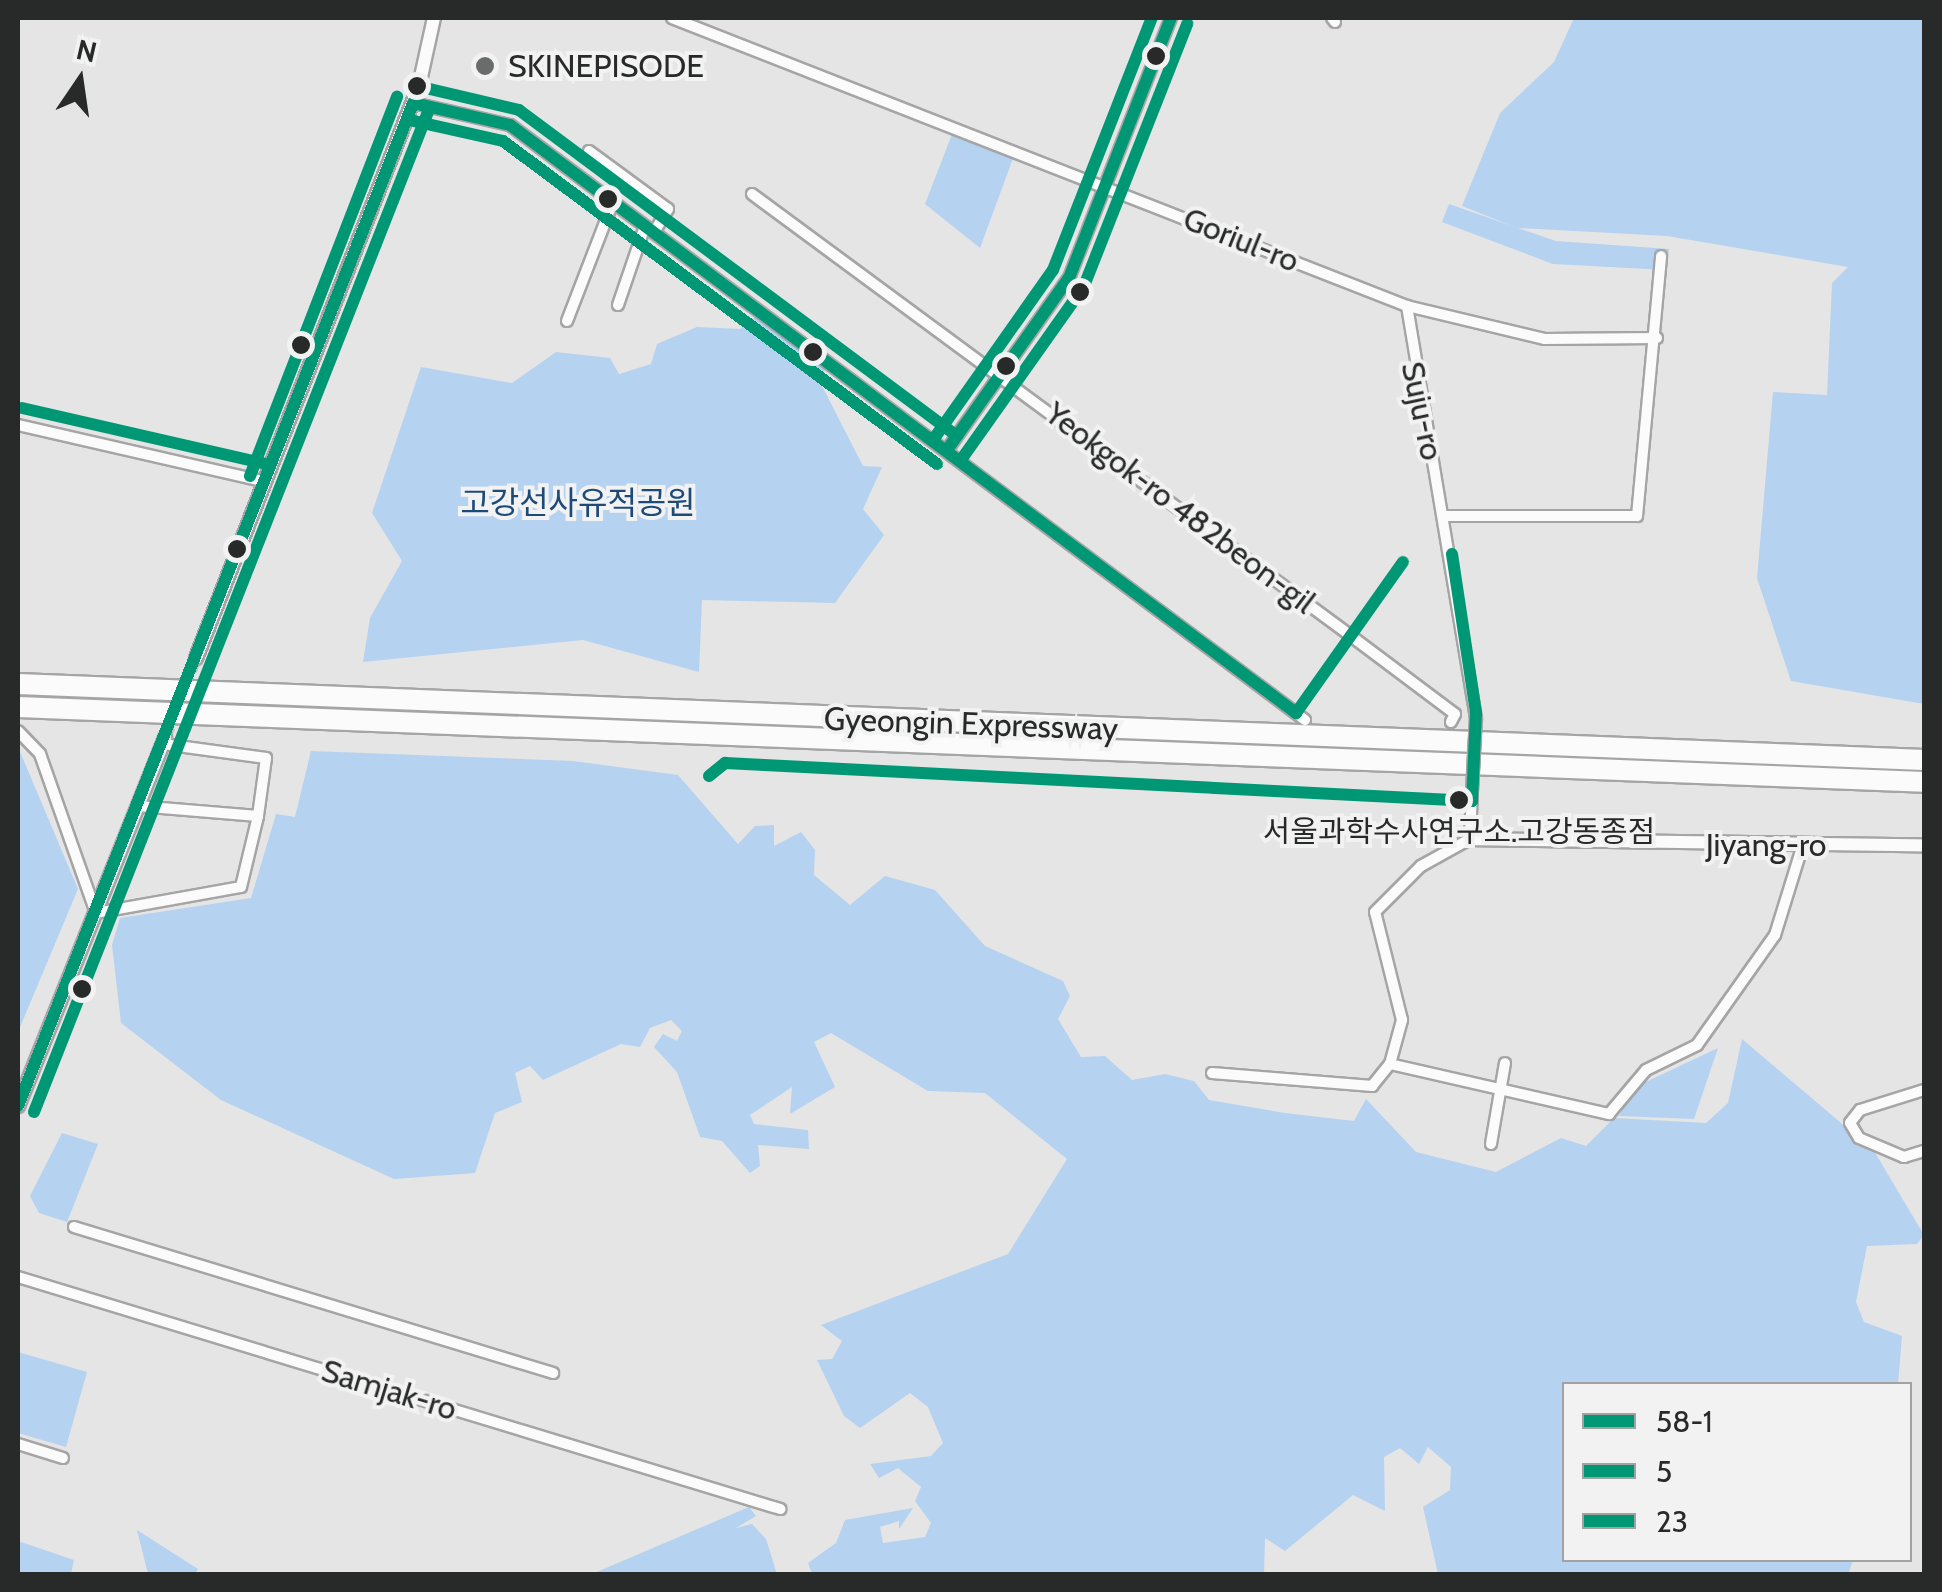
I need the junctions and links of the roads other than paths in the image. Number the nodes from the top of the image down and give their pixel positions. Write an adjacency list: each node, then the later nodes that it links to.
1 (434, 18): 4 (street)
2 (672, 18): 6 (street, Goriul-ro)
3 (1171, 18): 6 (street)
4 (412, 103): 8 (street); 18 (street)
5 (589, 151): 9 (street)
6 (1105, 186): 12 (street, Goriul-ro); 15 (street)
7 (752, 194): 15 (street, Yeokgok-ro 482beon-gil)
8 (613, 202): 9 (street); 13 (street)
9 (649, 229): 11 (street); 17 (street)
10 (1661, 256): 14 (street)
11 (618, 305)
12 (1407, 306): 14 (street, Goriul-ro); 19 (street, Suju-ro)
13 (568, 321)
14 (1656, 338): 19 (street)
15 (1002, 375): 17 (street); 24 (street, Yeokgok-ro 482beon-gil)
16 (18, 425): 18 (street)
17 (947, 450): 23 (street)
18 (266, 482): 20 (street)
19 (1444, 516): 31 (street, Suju-ro, bridge)
20 (196, 658)
21 (18, 684): 27 (highway, Gyeongin Expressway)
22 (18, 707): 28 (highway, Gyeongin Expressway)
23 (1305, 720)
24 (1452, 722)
25 (18, 731): 34 (street)
26 (164, 741): 29 (street); 30 (street)
27 (1924, 760)
28 (1924, 782)
29 (138, 806): 30 (street); 34 (street)
30 (258, 816): 34 (street)
31 (1470, 838): 33 (street, Jiyang-ro); 35 (street)
32 (1924, 844): 33 (street, Jiyang-ro)
33 (1802, 848): 39 (street)
34 (96, 913): 40 (street)
35 (1390, 1064): 37 (street); 39 (street)
36 (1505, 1064): 39 (street)
37 (1212, 1073)
38 (1924, 1090): 42 (street)
39 (1498, 1092): 41 (street)
40 (18, 1106)
41 (1491, 1144)
42 (1924, 1150)
43 (74, 1227): 45 (street)
44 (18, 1277): 48 (street, Samjak-ro)
45 (553, 1373)
46 (18, 1444): 47 (street)
47 (62, 1458)
48 (780, 1509)

